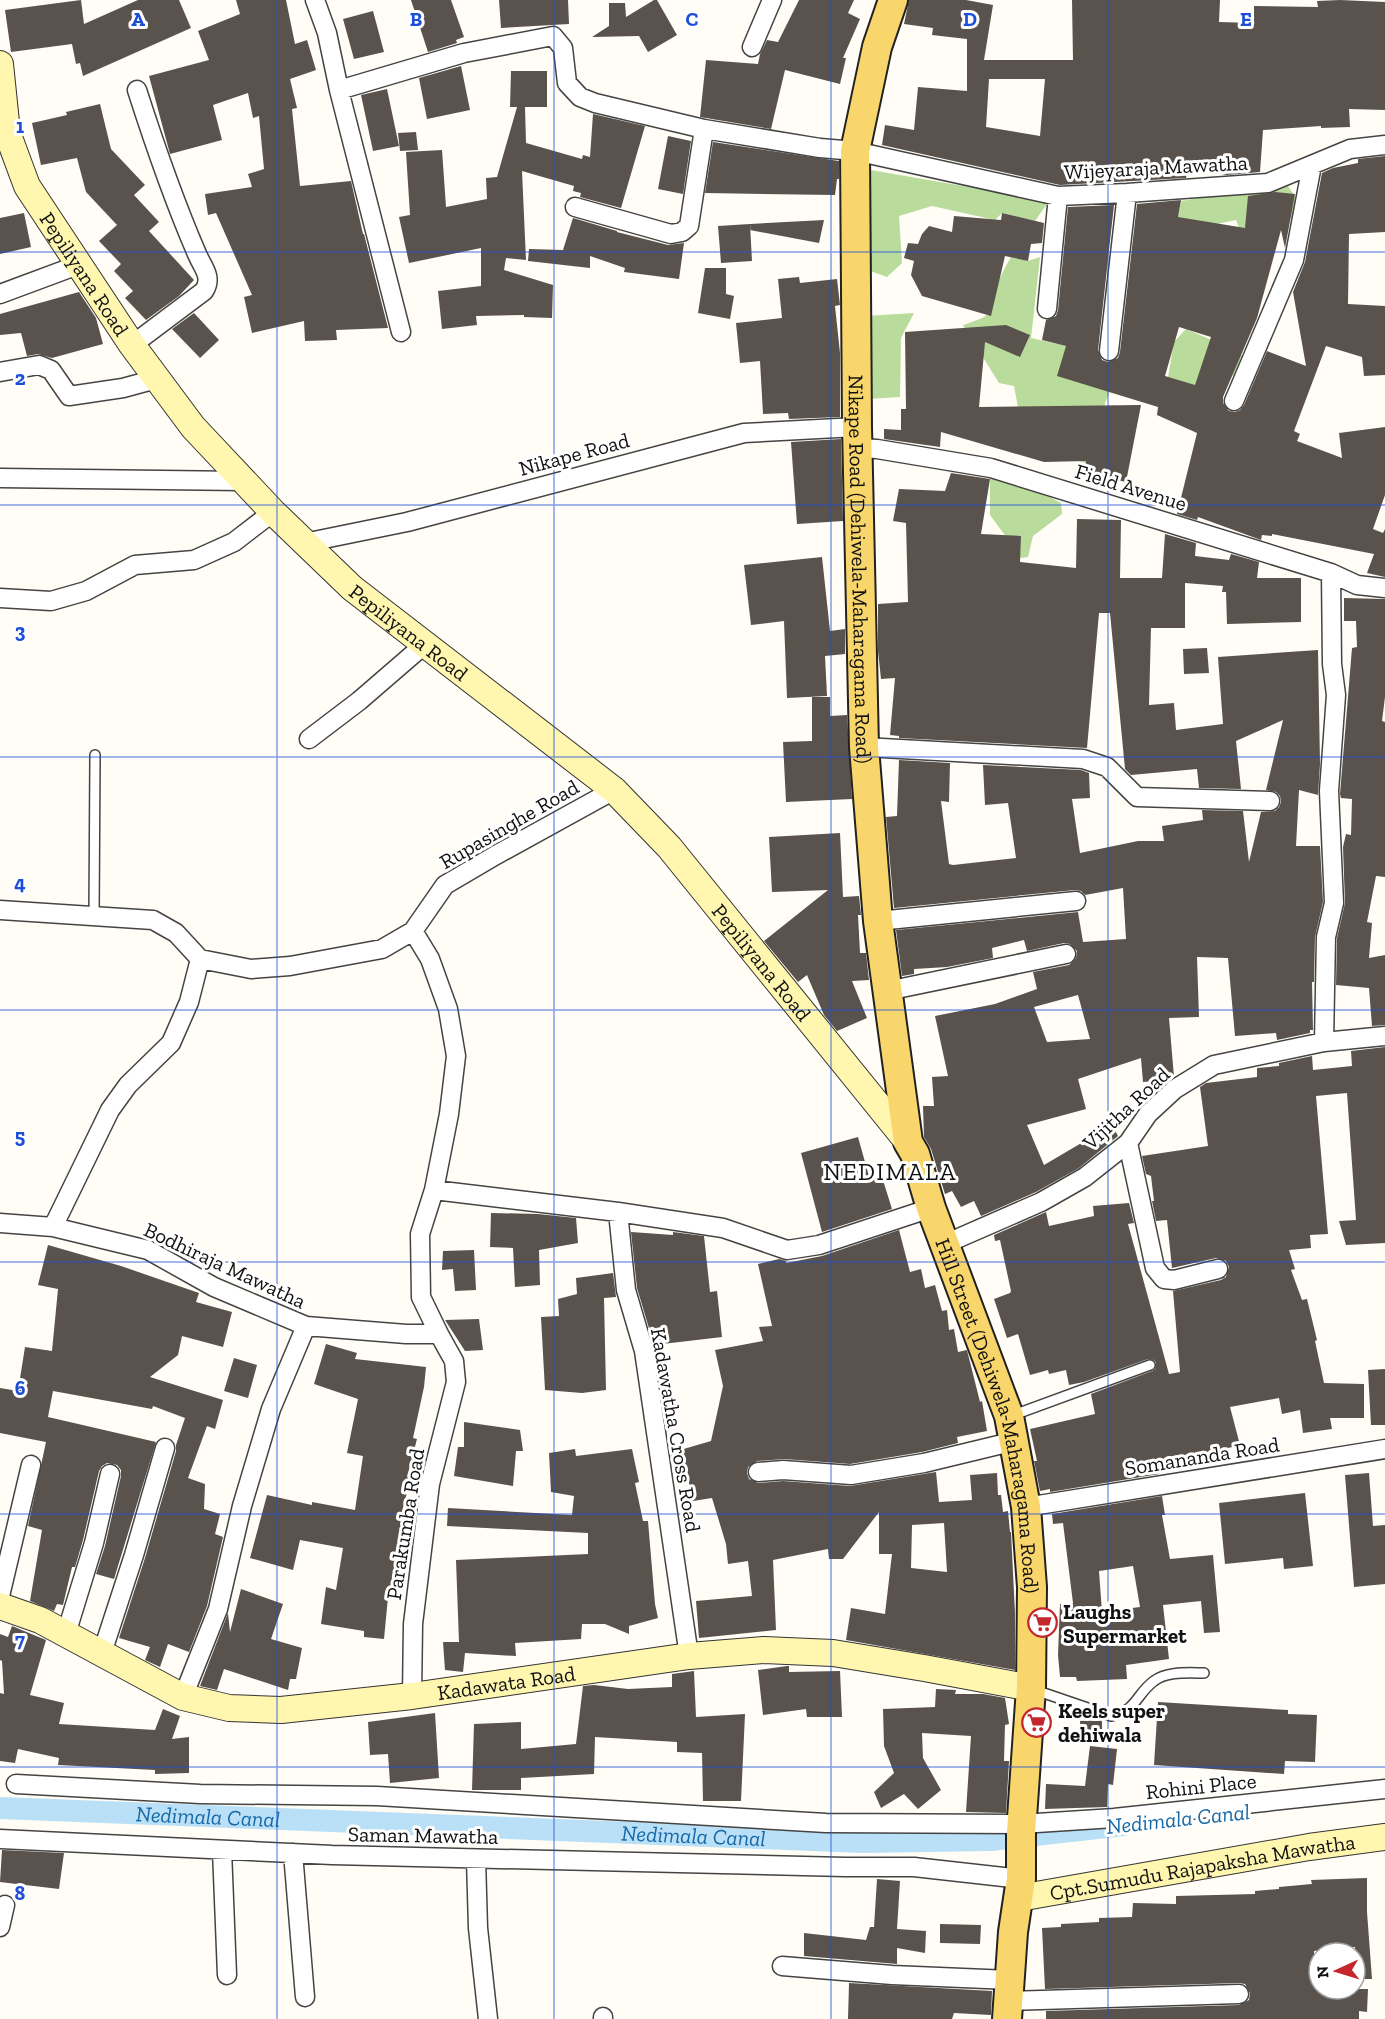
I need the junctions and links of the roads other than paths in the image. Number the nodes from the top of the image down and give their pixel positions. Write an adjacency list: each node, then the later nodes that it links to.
1 (315, 0): 7 (street)
2 (772, 0): 4 (street)
3 (893, 0): 11 (main road, Nikape Road (Dehiwela-Maharagama Road))
4 (752, 46)
5 (0, 64): 9 (main road, Pepiliyana Road)
6 (137, 90): 20 (street)
7 (339, 90): 8 (street, Wijeyaraja Mawatha); 19 (street)
8 (704, 129): 11 (street, Wijeyaraja Mawatha); 15 (street)
9 (4, 132): 16 (main road, Pepiliyana Road)
10 (1385, 145): 12 (street, Wijeyaraja Mawatha)
11 (855, 151): 14 (street, Wijeyaraja Mawatha); 25 (main road, Nikape Road (Dehiwela-Maharagama Road))
12 (1312, 165): 13 (street, Wijeyaraja Mawatha); 24 (street)
13 (1127, 193): 14 (street, Wijeyaraja Mawatha); 21 (street)
14 (1058, 196): 18 (street)
15 (575, 207)
16 (78, 265): 17 (street); 20 (main road, Pepiliyana Road)
17 (0, 294)
18 (1047, 309)
19 (401, 332)
20 (132, 345): 23 (main road, Pepiliyana Road)
21 (1109, 351)
22 (0, 372): 23 (street)
23 (156, 379): 27 (main road, Pepiliyana Road)
24 (1234, 401)
25 (857, 437): 29 (street, Nikape Road); 30 (street, Field Avenue); 35 (main road, Nikape Road (Dehiwela-Maharagama Road))
26 (0, 478): 27 (street)
27 (242, 481): 28 (main road, Pepiliyana Road)
28 (273, 512): 29 (main road, Pepiliyana Road); 32 (street)
29 (304, 543): 33 (main road, Pepiliyana Road)
30 (1331, 573): 31 (street, Field Avenue); 48 (street)
31 (1385, 588)
32 (0, 598)
33 (424, 644): 34 (street); 37 (main road, Pepiliyana Road)
34 (309, 740)
35 (864, 747): 38 (street); 42 (main road, Nikape Road (Dehiwela-Maharagama Road))
36 (95, 755): 41 (lane)
37 (614, 790): 43 (street, Rupasinghe Road); 49 (main road, Pepiliyana Road)
38 (1270, 801)
39 (1076, 901): 42 (street)
40 (0, 910): 41 (street)
41 (94, 916): 45 (street)
42 (878, 921): 46 (main road, Nikape Road (Dehiwela-Maharagama Road))
43 (413, 931): 45 (street, Rupasinghe Road); 51 (street)
44 (1066, 954): 46 (street)
45 (200, 959): 55 (street)
46 (887, 991): 49 (main road, Nikape Road (Dehiwela-Maharagama Road))
47 (1385, 1035): 48 (street, Vijitha Road)
48 (1324, 1042): 50 (street, Vijitha Road)
49 (908, 1142): 52 (main road, Hill Street (Dehiwela-Maharagama Road))
50 (1128, 1143): 56 (street, Vijitha Road); 57 (street)
51 (434, 1190): 53 (street); 59 (street)
52 (931, 1208): 53 (street); 56 (main road, Hill Street (Dehiwela-Maharagama Road))
53 (618, 1212): 72 (street, Kadawatha Cross Road)
54 (0, 1223): 55 (street, Bodhiraja Mawatha)
55 (53, 1227): 58 (street, Bodhiraja Mawatha)
56 (945, 1244): 61 (main road, Hill Street (Dehiwela-Maharagama Road))
57 (1218, 1269)
58 (306, 1326): 59 (street, Bodhiraja Mawatha); 76 (street)
59 (439, 1334): 75 (street, Parakumba Road)
60 (1150, 1365): 61 (lane)
61 (1012, 1429): 65 (street); 67 (main road, Hill Street (Dehiwela-Maharagama Road))
62 (165, 1448): 71 (street)
63 (1385, 1449): 67 (street, Somananda Road)
64 (32, 1465): 68 (street)
65 (758, 1472)
66 (110, 1474): 70 (street)
67 (1026, 1507): 74 (main road, Hill Street (Dehiwela-Maharagama Road))
68 (0, 1596)
69 (0, 1606): 70 (main road, Kadawata Road)
70 (66, 1634): 71 (main road, Kadawata Road)
71 (102, 1653): 76 (main road, Kadawata Road)
72 (689, 1656): 74 (main road, Kadawata Road); 75 (main road, Kadawata Road)
73 (1204, 1673): 74 (lane)
74 (1031, 1688): 79 (main road, Hill Street (Dehiwela-Maharagama Road))
75 (412, 1696): 76 (main road, Kadawata Road)
76 (183, 1697)
77 (16, 1785): 79 (street, Rohini Place)
78 (1385, 1789): 79 (street, Rohini Place)
79 (1021, 1828): 85 (main road, Hill Street (Dehiwela-Maharagama Road))
80 (1385, 1836): 85 (main road, Cpt.Sumudu Rajapaksha Mawatha)
81 (0, 1839): 82 (street, Saman Mawatha)
82 (222, 1850): 83 (street, Saman Mawatha); 89 (street)
83 (293, 1853): 84 (street, Saman Mawatha); 91 (street)
84 (476, 1858): 85 (street, Saman Mawatha); 93 (street)
85 (1020, 1880): 92 (main road, Hill Street (Dehiwela-Maharagama Road))
86 (5, 1905): 87 (street)
87 (0, 1927)
88 (782, 1966): 92 (street)
89 (227, 1975)
90 (1239, 1994): 92 (street)
91 (305, 1997)
92 (1009, 2000)
93 (488, 2019)

